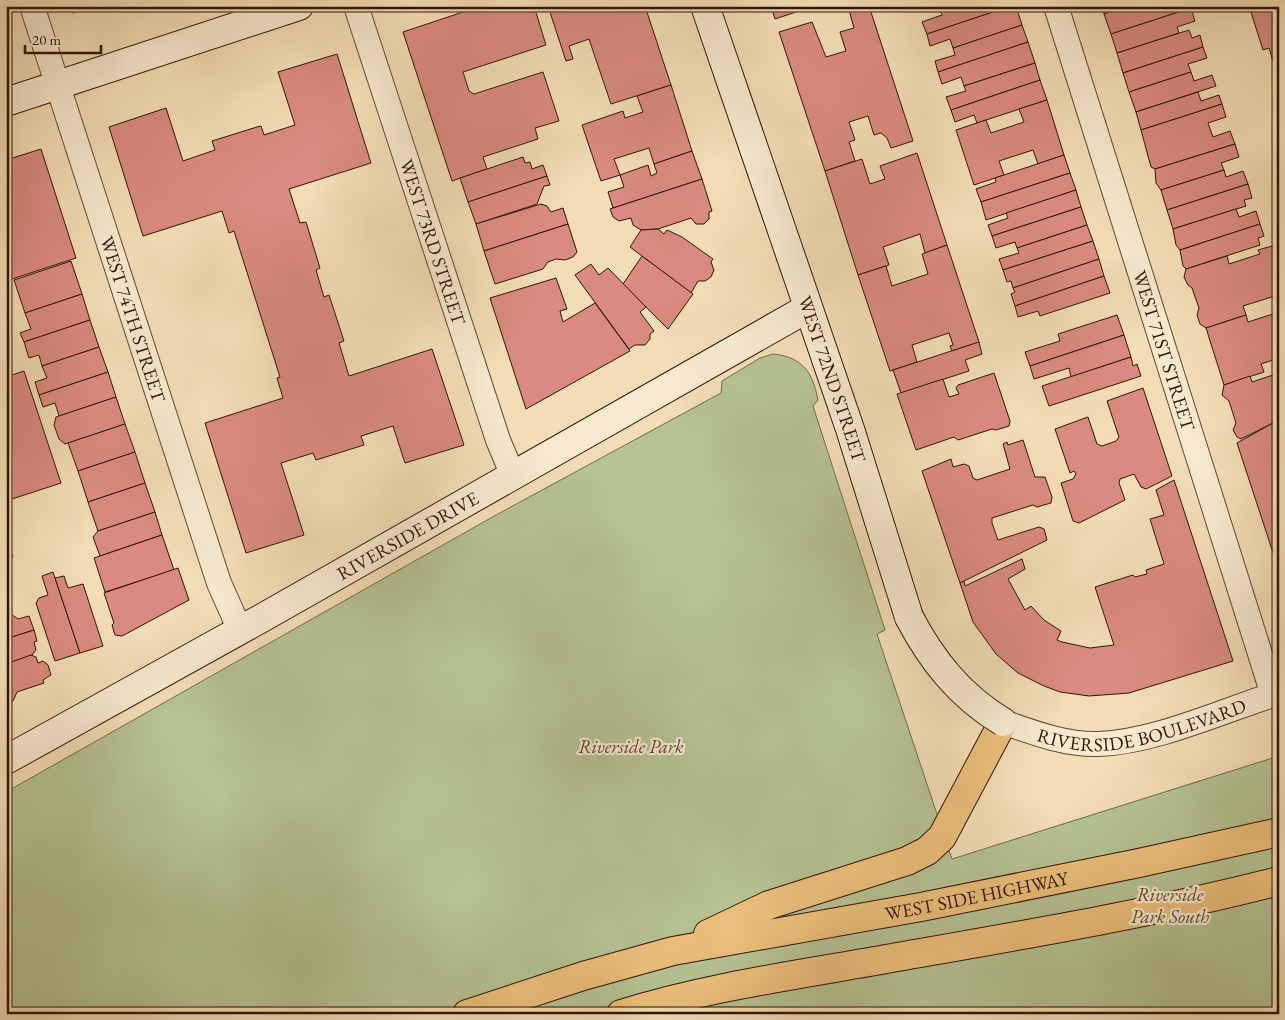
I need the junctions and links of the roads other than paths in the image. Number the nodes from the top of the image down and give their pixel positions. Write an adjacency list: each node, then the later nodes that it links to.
1 (32, 6): 6 (street, WEST 74TH STREET)
2 (300, 6): 6 (main road)
3 (356, 6): 9 (street, WEST 73RD STREET)
4 (705, 6): 8 (main road, WEST 72ND STREET)
5 (1056, 6): 11 (street, WEST 71ST STREET)
6 (57, 85): 7 (main road); 10 (street, WEST 74TH STREET)
7 (6, 102)
8 (808, 308): 9 (main road, RIVERSIDE DRIVE); 12 (main road, WEST 72ND STREET, bridge)
9 (513, 476): 10 (main road, RIVERSIDE DRIVE)
10 (240, 630): 13 (main road, RIVERSIDE DRIVE)
11 (1276, 694): 12 (street, RIVERSIDE BOULEVARD)
12 (1003, 722): 16 (highway)
13 (6, 760)
14 (1279, 832): 16 (highway, WEST SIDE HIGHWAY)
15 (1279, 881): 18 (highway)
16 (734, 931): 17 (highway)
17 (467, 1014)
18 (621, 1014)

